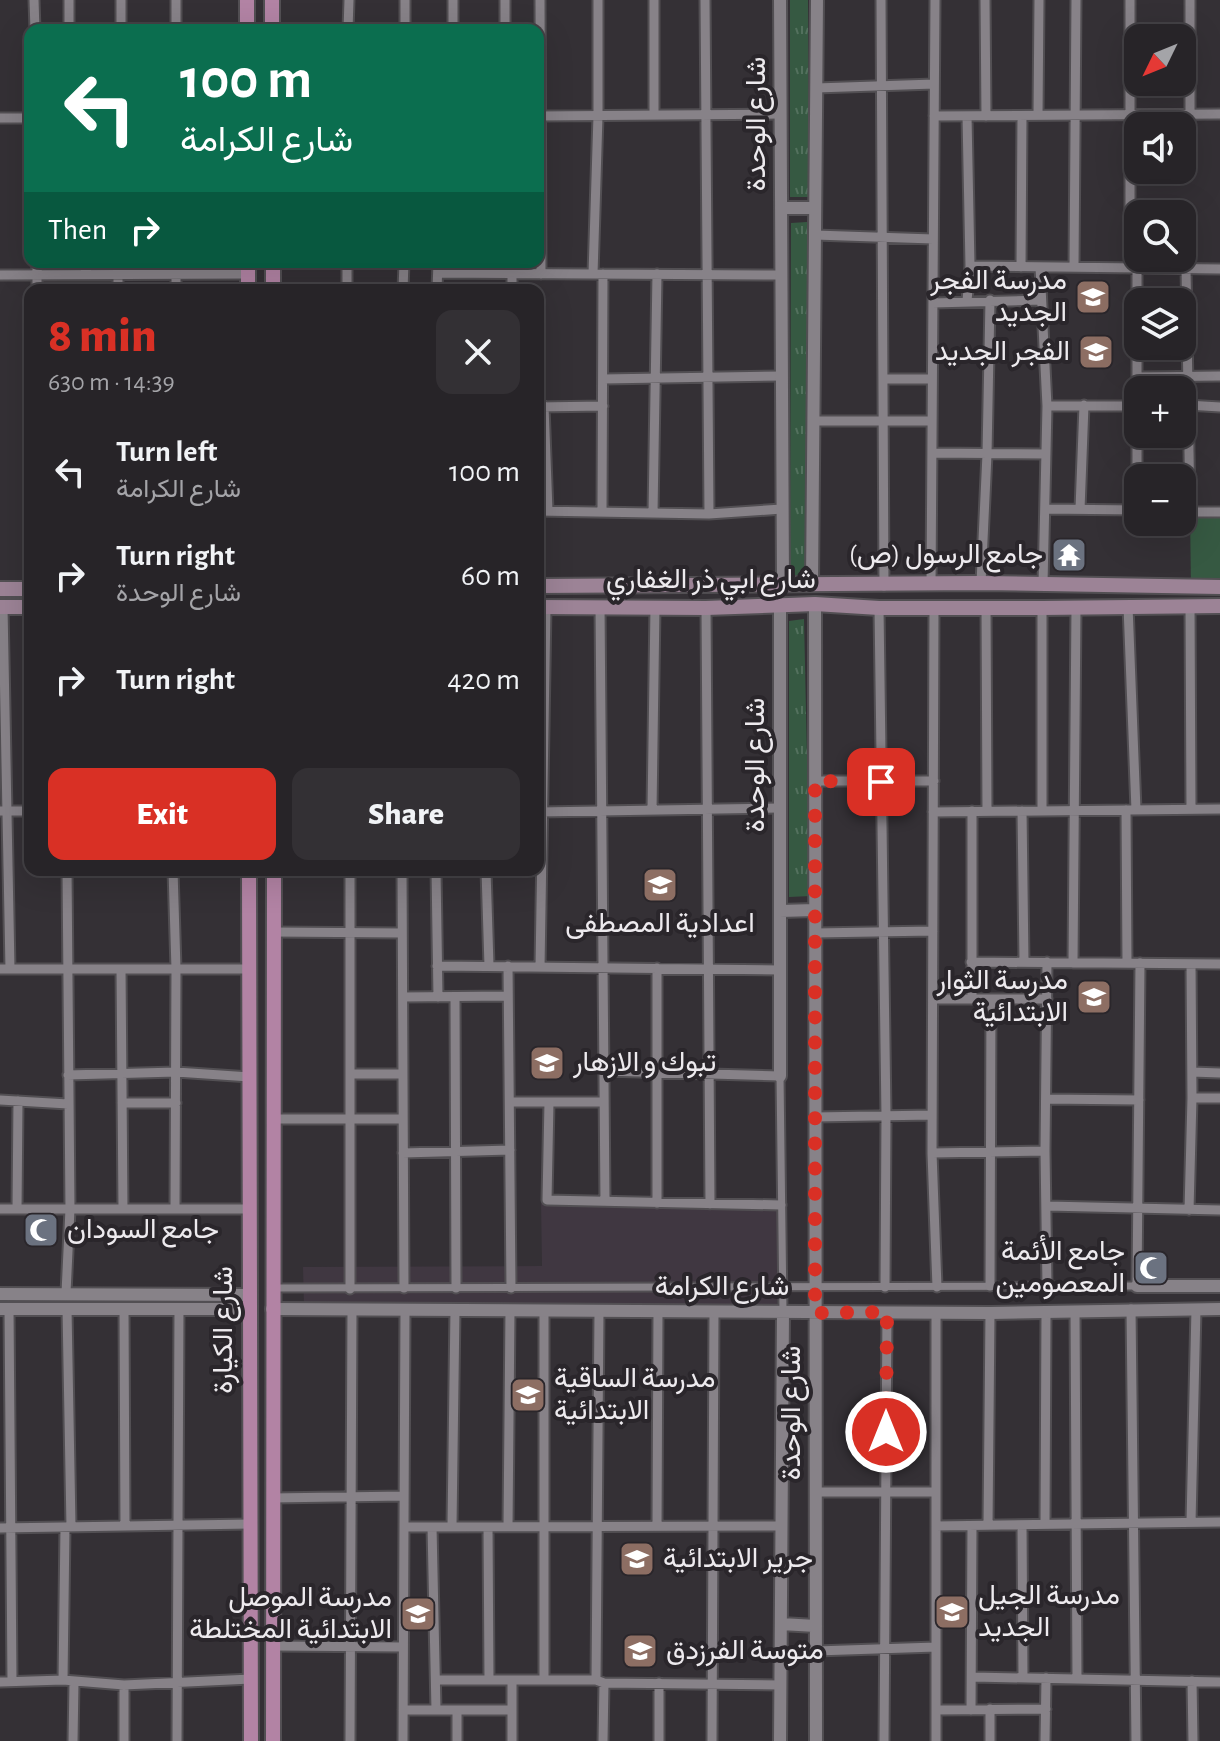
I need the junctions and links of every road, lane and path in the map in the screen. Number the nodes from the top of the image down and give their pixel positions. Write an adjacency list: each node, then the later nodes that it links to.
1 (34, 0): 24 (street)
2 (69, 0): 25 (street)
3 (121, 0): 26 (street)
4 (176, 0): 27 (street)
5 (247, 0): 28 (main road)
6 (272, 0): 29 (main road)
7 (349, 0): 30 (street)
8 (405, 0): 31 (street)
9 (453, 0): 32 (street)
10 (505, 0): 33 (street)
11 (540, 0): 34 (street)
12 (598, 0): 49 (street)
13 (654, 0): 45 (street)
14 (705, 0): 41 (street)
15 (780, 0): 42 (street, شارع الوحدة)
16 (817, 0): 37 (street, شارع الوحدة)
17 (881, 0): 36 (street)
18 (935, 0): 35 (street)
19 (985, 0): 52 (street)
20 (1039, 0): 46 (street)
21 (1076, 0): 47 (street)
22 (1130, 0): 38 (street)
23 (1190, 0): 39 (street)
24 (35, 24)
25 (69, 24)
26 (121, 24)
27 (176, 24)
28 (247, 24)
29 (272, 24)
30 (348, 24)
31 (405, 24)
32 (453, 24)
33 (505, 24)
34 (540, 24)
35 (934, 84): 36 (street); 50 (street)
36 (881, 86): 37 (street); 59 (street)
37 (816, 88): 57 (street, شارع الوحدة)
38 (1130, 112)
39 (1190, 112)
40 (1124, 113): 47 (street)
41 (706, 114): 42 (street); 45 (street); 88 (street)
42 (781, 114): 56 (street, شارع الوحدة)
43 (1196, 114): 44 (street)
44 (1220, 114)
45 (654, 115): 49 (street)
46 (1038, 115): 47 (street); 53 (street)
47 (1074, 115): 64 (street)
48 (544, 116): 49 (street)
49 (598, 116): 84 (street)
50 (934, 116): 51 (street); 60 (street)
51 (967, 116): 52 (street); 61 (street)
52 (986, 116): 53 (street)
53 (1022, 116): 62 (street)
54 (0, 118): 55 (street)
55 (24, 118)
56 (781, 208): 57 (street); 89 (street, شارع الوحدة)
57 (815, 208): 58 (street, شارع الوحدة)
58 (815, 235): 59 (street); 116 (street, شارع الوحدة)
59 (884, 237): 60 (street); 107 (street)
60 (933, 239): 98 (street)
61 (970, 266): 62 (street); 97 (street)
62 (1021, 267): 63 (street)
63 (1040, 267): 64 (street); 96 (street)
64 (1074, 267): 65 (street)
65 (1124, 267)
66 (37, 268): 87 (street)
67 (86, 268): 79 (street)
68 (118, 268): 80 (street)
69 (248, 268): 81 (street)
70 (438, 268): 77 (street)
71 (489, 268): 78 (street)
72 (541, 268): 83 (street)
73 (1196, 268): 74 (street)
74 (1220, 269)
75 (1134, 272): 101 (street)
76 (1186, 272): 99 (street)
77 (438, 273): 78 (street); 93 (street)
78 (489, 273): 82 (street)
79 (86, 274): 80 (street); 87 (street)
80 (118, 274): 81 (street); 91 (street)
81 (176, 274): 92 (street)
82 (512, 274): 83 (street); 94 (street)
83 (541, 274): 84 (street)
84 (598, 274): 85 (street); 105 (street)
85 (657, 274): 88 (street); 104 (street)
86 (0, 275): 87 (street)
87 (37, 275): 90 (street)
88 (707, 275): 89 (street); 106 (street)
89 (781, 275): 100 (street, شارع الوحدة)
90 (37, 284)
91 (118, 284)
92 (176, 284)
93 (437, 284)
94 (512, 284)
95 (990, 300): 96 (street); 97 (street); 120 (street)
96 (1041, 300): 112 (street)
97 (967, 301): 98 (street)
98 (933, 303): 108 (street)
99 (1187, 375): 102 (street); 103 (street)
100 (782, 376): 106 (street); 122 (street, شارع الوحدة)
101 (1137, 376)
102 (1162, 376)
103 (1220, 376)
104 (656, 378): 105 (street); 106 (street); 130 (street)
105 (603, 379): 111 (street)
106 (708, 379): 131 (street)
107 (883, 379): 108 (street); 117 (street)
108 (932, 379): 118 (street)
109 (1084, 405): 112 (street); 113 (street); 124 (street)
110 (544, 406): 111 (street)
111 (603, 406): 127 (street)
112 (1047, 406): 121 (street)
113 (1124, 406)
114 (1196, 406): 115 (street)
115 (1220, 407)
116 (813, 421): 117 (street); 134 (street, شارع الوحدة)
117 (883, 421): 118 (street); 139 (street)
118 (932, 421): 119 (street)
119 (932, 453): 120 (street); 137 (street)
120 (987, 454): 121 (street); 132 (street)
121 (1046, 454): 123 (street)
122 (782, 509): 131 (street); 133 (street, شارع الوحدة)
123 (1045, 509): 124 (street); 136 (street)
124 (1080, 509): 125 (street)
125 (1124, 510)
126 (544, 511): 127 (street)
127 (602, 512): 130 (street)
128 (1196, 512): 129 (street)
129 (1220, 512)
130 (653, 513): 131 (street)
131 (709, 514)
132 (981, 583): 135 (main road, شارع ابي ذر الغفاري); 137 (main road, شارع ابي ذر الغفاري)
133 (783, 584): 134 (main road, شارع ابي ذر الغفاري); 138 (main road, شارع ابي ذر الغفاري)
134 (812, 584): 139 (main road, شارع ابي ذر الغفاري)
135 (1006, 584): 136 (main road, شارع ابي ذر الغفاري); 157 (main road)
136 (1043, 584): 140 (main road, شارع ابي ذر الغفاري)
137 (931, 585): 139 (main road, شارع ابي ذر الغفاري)
138 (544, 586)
139 (884, 586)
140 (1220, 587)
141 (0, 589): 142 (main road)
142 (24, 589)
143 (815, 604): 144 (main road, شارع ابي ذر الغفاري); 156 (main road, شارع ابي ذر الغفاري); 160 (street, شارع الوحدة)
144 (780, 605): 155 (main road, شارع ابي ذر الغفاري); 163 (street, شارع الوحدة)
145 (600, 606): 151 (main road, شارع ابي ذر الغفاري); 152 (main road, شارع ابي ذر الغفاري); 171 (street)
146 (1128, 606): 147 (main road, شارع ابي ذر الغفاري); 159 (main road, شارع ابي ذر الغفاري); 169 (street)
147 (1190, 606): 148 (main road, شارع ابي ذر الغفاري); 165 (street)
148 (1220, 606)
149 (2, 607): 150 (main road); 170 (street)
150 (24, 607)
151 (544, 607)
152 (655, 607): 155 (main road, شارع ابي ذر الغفاري); 167 (street)
153 (934, 607): 154 (main road, شارع ابي ذر الغفاري); 156 (main road, شارع ابي ذر الغفاري); 161 (street)
154 (986, 607): 157 (main road, شارع ابي ذر الغفاري); 173 (street)
155 (706, 608): 164 (street)
156 (879, 608): 162 (street)
157 (1006, 608): 158 (main road, شارع ابي ذر الغفاري)
158 (1042, 608): 159 (main road, شارع ابي ذر الغفاري); 175 (street)
159 (1076, 608): 168 (street)
160 (815, 781): 162 (street); 187 (street, شارع الوحدة)
161 (934, 781): 162 (street); 177 (street)
162 (881, 782): 193 (street)
163 (780, 808): 164 (street); 188 (street, شارع الوحدة)
164 (707, 809): 167 (street); 216 (street)
165 (1191, 809): 166 (street); 169 (street)
166 (1220, 809)
167 (652, 810): 171 (street)
168 (1075, 810): 169 (street); 175 (street); 200 (street)
169 (1131, 810): 201 (street)
170 (4, 811): 211 (street)
171 (602, 811): 176 (street); 209 (street)
172 (972, 811): 173 (street); 177 (street); 197 (street)
173 (987, 811): 174 (street)
174 (1022, 811): 175 (street); 198 (street)
175 (1042, 811)
176 (544, 812)
177 (933, 812): 191 (street)
178 (67, 876): 212 (street)
179 (173, 876): 214 (street)
180 (249, 876): 189 (main road, شارع الكيارة)
181 (274, 876): 190 (main road, شارع الكيارة)
182 (350, 876): 194 (street)
183 (402, 876): 195 (street)
184 (436, 876): 205 (street)
185 (486, 876): 206 (street)
186 (540, 876): 208 (street)
187 (815, 910): 188 (street); 196 (street, شارع الوحدة)
188 (780, 911): 217 (street, شارع الوحدة)
189 (249, 916): 190 (main road); 215 (main road, شارع الكيارة)
190 (274, 917): 192 (main road, شارع الكيارة)
191 (933, 931): 193 (street); 222 (street)
192 (274, 932): 194 (street); 253 (main road, شارع الكيارة)
193 (883, 932): 196 (street); 251 (street)
194 (350, 933): 195 (street); 232 (street)
195 (402, 933): 219 (street)
196 (815, 933): 252 (street, شارع الوحدة)
197 (971, 962): 198 (street); 223 (street)
198 (1024, 962): 199 (street)
199 (1047, 962): 200 (street); 225 (street)
200 (1073, 963): 201 (street)
201 (1127, 963): 202 (street)
202 (1140, 963): 203 (street); 242 (street)
203 (1191, 964): 204 (street); 228 (street)
204 (1220, 964)
205 (437, 966): 206 (street); 220 (street)
206 (489, 966): 207 (street)
207 (508, 966): 208 (street); 218 (street)
208 (540, 967): 209 (street)
209 (603, 967): 210 (street); 226 (street)
210 (657, 968): 216 (street); 229 (street)
211 (5, 969): 212 (street)
212 (67, 969): 213 (street); 235 (street)
213 (121, 969): 214 (street); 231 (street)
214 (176, 969): 215 (street); 227 (street)
215 (250, 969): 237 (main road, شارع الكيارة)
216 (708, 969): 217 (street); 234 (street)
217 (780, 970): 236 (street, شارع الوحدة)
218 (508, 996): 221 (street); 244 (street)
219 (403, 997): 220 (street); 233 (street)
220 (438, 997): 221 (street)
221 (455, 997): 259 (street)
222 (933, 999): 223 (street); 250 (street)
223 (972, 999): 224 (street)
224 (991, 999): 225 (street); 257 (street)
225 (1047, 999): 240 (street)
226 (604, 1071): 229 (street); 246 (street)
227 (176, 1072): 231 (street); 237 (street); 248 (street)
228 (1192, 1072): 230 (street); 238 (street)
229 (657, 1073): 234 (street); 263 (street)
230 (1220, 1073)
231 (122, 1074): 235 (street); 247 (street)
232 (350, 1074): 233 (street); 254 (street)
233 (403, 1074): 255 (street)
234 (709, 1074): 236 (street); 264 (street)
235 (68, 1075): 249 (street)
236 (780, 1076): 265 (street, شارع الوحدة)
237 (250, 1077): 273 (main road, شارع الكيارة)
238 (1192, 1098): 239 (street); 274 (street)
239 (1220, 1098)
240 (1046, 1099): 242 (street); 258 (street)
241 (0, 1100): 243 (street)
242 (1139, 1100): 267 (street)
243 (18, 1101): 249 (street); 269 (street)
244 (510, 1102): 245 (street); 256 (street)
245 (549, 1102): 246 (street); 262 (street)
246 (604, 1102): 262 (street)
247 (122, 1103): 248 (street); 271 (street)
248 (176, 1103): 272 (street)
249 (68, 1104): 270 (street)
250 (932, 1115): 251 (street); 261 (street)
251 (886, 1116): 252 (street); 282 (street)
252 (815, 1117): 281 (street, شارع الوحدة)
253 (274, 1119): 254 (street); 284 (main road, شارع الكيارة)
254 (350, 1119): 255 (street); 288 (street)
255 (403, 1119): 260 (street)
256 (510, 1150): 259 (street); 287 (street)
257 (990, 1151): 258 (street); 261 (street); 276 (street)
258 (1045, 1151): 266 (street)
259 (457, 1152): 260 (street); 286 (street)
260 (403, 1153): 285 (street)
261 (932, 1153): 283 (street)
262 (605, 1201): 263 (street)
263 (657, 1203): 264 (street)
264 (710, 1204): 265 (street)
265 (781, 1205): 280 (street, شارع الوحدة)
266 (1047, 1206): 267 (street); 277 (street)
267 (1137, 1208): 274 (street); 278 (street)
268 (0, 1209): 269 (street)
269 (17, 1209): 270 (street)
270 (70, 1209): 271 (street); 289 (street)
271 (123, 1209): 272 (street)
272 (175, 1209): 273 (street)
273 (250, 1209): 291 (main road, شارع الكيارة)
274 (1189, 1210): 275 (street)
275 (1220, 1210)
276 (990, 1286): 277 (street, شارع الكرامة); 283 (street, شارع الكرامة)
277 (1047, 1286): 278 (street, شارع الكرامة)
278 (1137, 1286): 279 (street, شارع الكرامة)
279 (1220, 1286)
280 (781, 1287): 281 (street, شارع الكرامة); 287 (street, شارع الكرامة); 308 (street, شارع الوحدة)
281 (815, 1287): 282 (street, شارع الكرامة); 313 (street, شارع الوحدة)
282 (885, 1287): 283 (street, شارع الكرامة)
283 (937, 1287)
284 (272, 1288): 288 (street, شارع الكرامة); 296 (main road, شارع الكيارة)
285 (404, 1288): 286 (street, شارع الكرامة); 288 (street, شارع الكرامة)
286 (456, 1288): 287 (street, شارع الكرامة)
287 (511, 1288)
288 (350, 1289)
289 (66, 1293): 290 (street); 291 (street)
290 (0, 1294)
291 (250, 1302): 293 (street); 324 (main road, شارع الكيارة)
292 (124, 1308): 293 (street); 295 (street); 332 (street)
293 (179, 1308): 327 (street)
294 (5, 1309): 295 (street); 344 (street)
295 (67, 1309): 331 (street)
296 (272, 1309): 302 (street, شارع الكرامة); 319 (main road, شارع الكيارة)
297 (405, 1309): 298 (street, شارع الكرامة); 302 (street, شارع الكرامة); 318 (street)
298 (455, 1309): 303 (street, شارع الكرامة); 328 (street)
299 (1131, 1309): 300 (street, شارع الكرامة); 309 (street, شارع الكرامة); 323 (street)
300 (1196, 1309): 301 (street, شارع الكرامة); 321 (street)
301 (1220, 1309)
302 (352, 1310): 320 (street)
303 (510, 1310): 304 (street, شارع الكرامة); 333 (street)
304 (544, 1310): 305 (street, شارع الكرامة); 334 (street)
305 (599, 1311): 306 (street, شارع الكرامة); 335 (street)
306 (658, 1311): 307 (street, شارع الكرامة); 336 (street)
307 (714, 1311): 308 (street, شارع الكرامة); 337 (street)
308 (783, 1311): 313 (street, شارع الكرامة); 338 (street, شارع الوحدة)
309 (1075, 1311): 312 (street, شارع الكرامة); 326 (street)
310 (887, 1312): 311 (street, شارع الكرامة); 313 (street, شارع الكرامة); 316 (street)
311 (936, 1312): 314 (street, شارع الكرامة); 317 (street)
312 (1046, 1312): 314 (street, شارع الكرامة); 325 (street)
313 (815, 1313): 315 (street, شارع الوحدة)
314 (990, 1313): 329 (street)
315 (816, 1492): 316 (street); 346 (street, شارع الوحدة)
316 (885, 1492): 317 (street); 353 (street)
317 (936, 1492): 339 (street)
318 (404, 1496): 320 (street); 341 (street)
319 (272, 1498): 320 (street); 348 (main road, شارع الكيارة)
320 (351, 1498): 350 (street)
321 (1191, 1522): 322 (street); 323 (street)
322 (1220, 1522)
323 (1133, 1523): 326 (street); 364 (street)
324 (251, 1524): 327 (street); 347 (main road, شارع الكيارة)
325 (1045, 1524): 326 (street); 330 (street)
326 (1076, 1524): 359 (street)
327 (178, 1525): 332 (street); 370 (street)
328 (452, 1525): 342 (street); 343 (street)
329 (988, 1525): 330 (street); 340 (street)
330 (1022, 1525): 356 (street)
331 (68, 1526): 332 (street); 344 (street); 366 (street)
332 (125, 1526)
333 (508, 1526): 334 (street); 343 (street)
334 (544, 1526): 335 (street); 363 (street)
335 (597, 1526): 336 (street); 367 (street)
336 (657, 1526): 337 (street)
337 (713, 1526): 338 (street); 373 (street)
338 (781, 1526): 345 (street, شارع الوحدة)
339 (936, 1526): 340 (street); 352 (street)
340 (972, 1526): 355 (street)
341 (404, 1527): 342 (street); 351 (street)
342 (432, 1527): 360 (street)
343 (488, 1527): 361 (street)
344 (5, 1528): 365 (street)
345 (781, 1624): 346 (street); 375 (street, شارع الوحدة)
346 (816, 1626): 354 (street, شارع الوحدة)
347 (252, 1627): 348 (main road); 358 (main road, شارع الكيارة)
348 (273, 1627): 349 (main road, شارع الكيارة)
349 (273, 1646): 350 (street); 388 (main road, شارع الكيارة)
350 (350, 1647): 351 (street); 389 (street)
351 (403, 1647): 378 (street)
352 (936, 1647): 353 (street); 382 (street)
353 (884, 1649): 354 (street); 398 (street)
354 (816, 1651): 397 (street, شارع الوحدة)
355 (973, 1677): 356 (street); 383 (street)
356 (1023, 1678): 357 (street)
357 (1046, 1678): 359 (street); 377 (street)
358 (251, 1679): 370 (street); 387 (main road, شارع الكيارة)
359 (1077, 1679): 364 (street)
360 (436, 1680): 361 (street); 379 (street)
361 (489, 1680): 362 (street)
362 (512, 1680): 363 (street); 381 (street)
363 (544, 1680): 367 (street)
364 (1135, 1680): 368 (street); 402 (street)
365 (12, 1681): 366 (street); 369 (street)
366 (68, 1681): 374 (street); 384 (street)
367 (600, 1681): 372 (street); 393 (street)
368 (1192, 1681): 371 (street); 403 (street)
369 (0, 1682)
370 (178, 1682): 374 (street); 386 (street)
371 (1220, 1682)
372 (659, 1683): 373 (street); 394 (street)
373 (712, 1684): 375 (street); 395 (street)
374 (124, 1685): 385 (street)
375 (781, 1685): 396 (street, شارع الوحدة)
376 (990, 1709): 377 (street); 383 (street); 400 (street)
377 (1046, 1709): 401 (street)
378 (403, 1710): 379 (street); 390 (street)
379 (436, 1710): 380 (street)
380 (457, 1710): 381 (street); 391 (street)
381 (512, 1710): 392 (street)
382 (936, 1710): 383 (street); 399 (street)
383 (971, 1710)
384 (73, 1741)
385 (124, 1741)
386 (177, 1741)
387 (251, 1741)
388 (273, 1741)
389 (350, 1741)
390 (403, 1741)
391 (457, 1741)
392 (512, 1741)
393 (603, 1741)
394 (659, 1741)
395 (712, 1741)
396 (780, 1741)
397 (816, 1741)
398 (884, 1741)
399 (936, 1741)
400 (990, 1741)
401 (1045, 1741)
402 (1136, 1741)
403 (1193, 1741)

